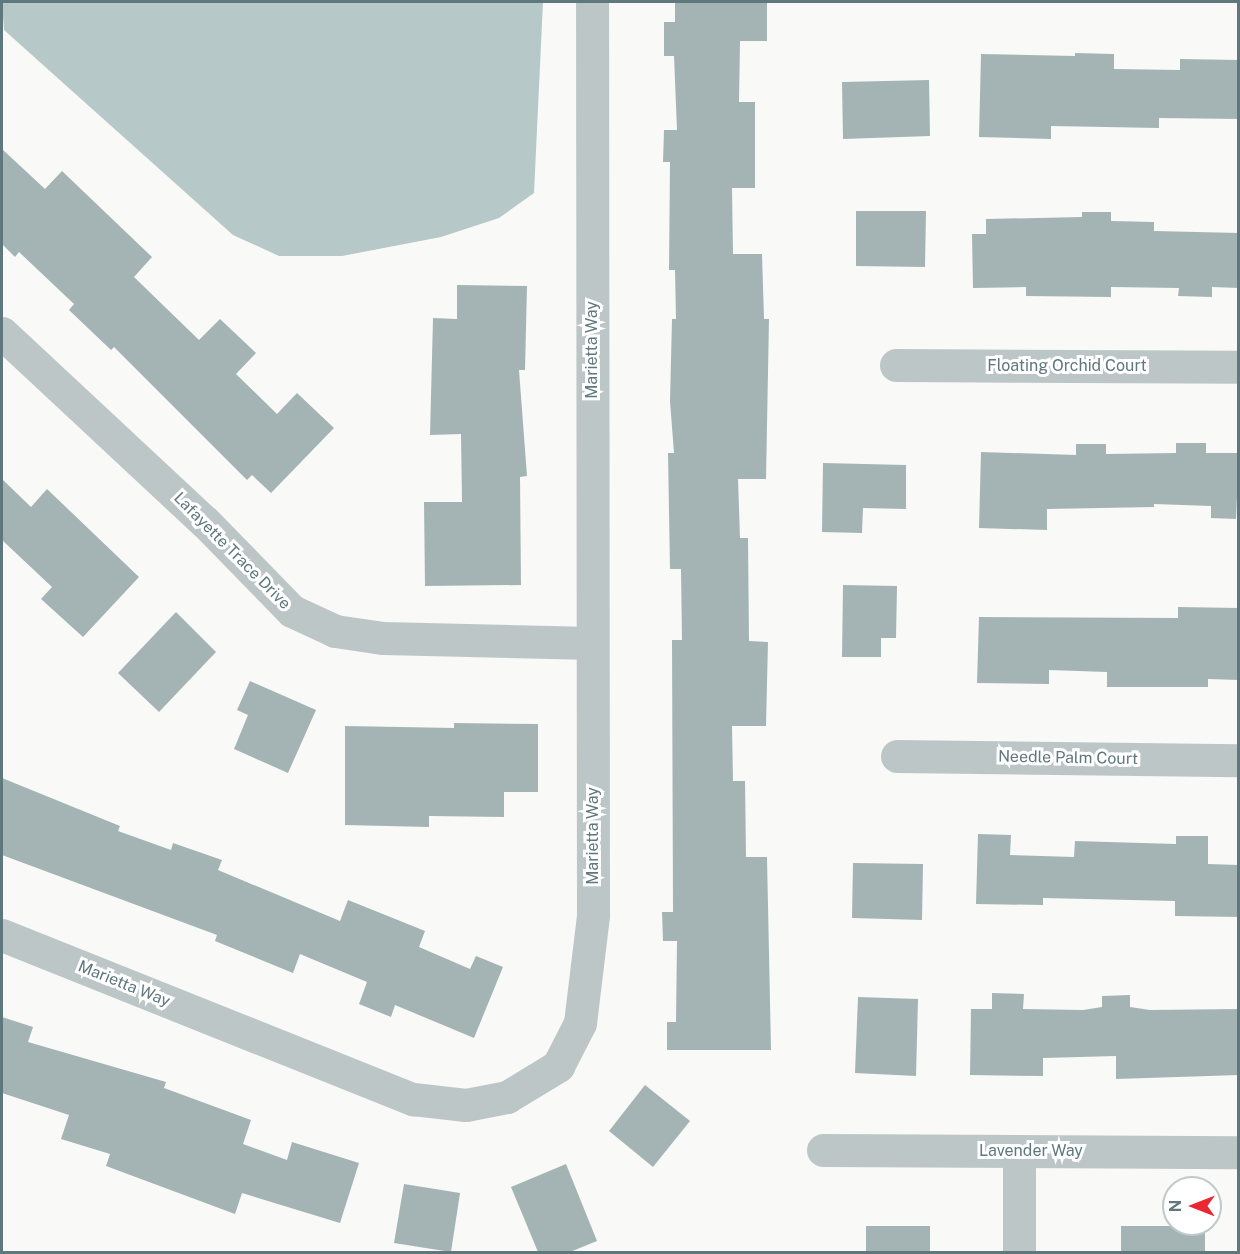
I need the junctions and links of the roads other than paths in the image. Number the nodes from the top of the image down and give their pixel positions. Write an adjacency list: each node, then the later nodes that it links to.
1 (592, 2): 5 (street, Marietta Way)
2 (2, 333): 5 (street, Lafayette Trace Drive)
3 (896, 365): 4 (street, Floating Orchid Court)
4 (1239, 367)
5 (592, 644): 8 (street, Marietta Way)
6 (897, 756): 7 (street, Needle Palm Court)
7 (1239, 760)
8 (2, 935)
9 (823, 1150): 10 (street, Lavender Way)
10 (1019, 1151): 11 (street, Lavender Way); 12 (street)
11 (1239, 1152)
12 (1018, 1252)

